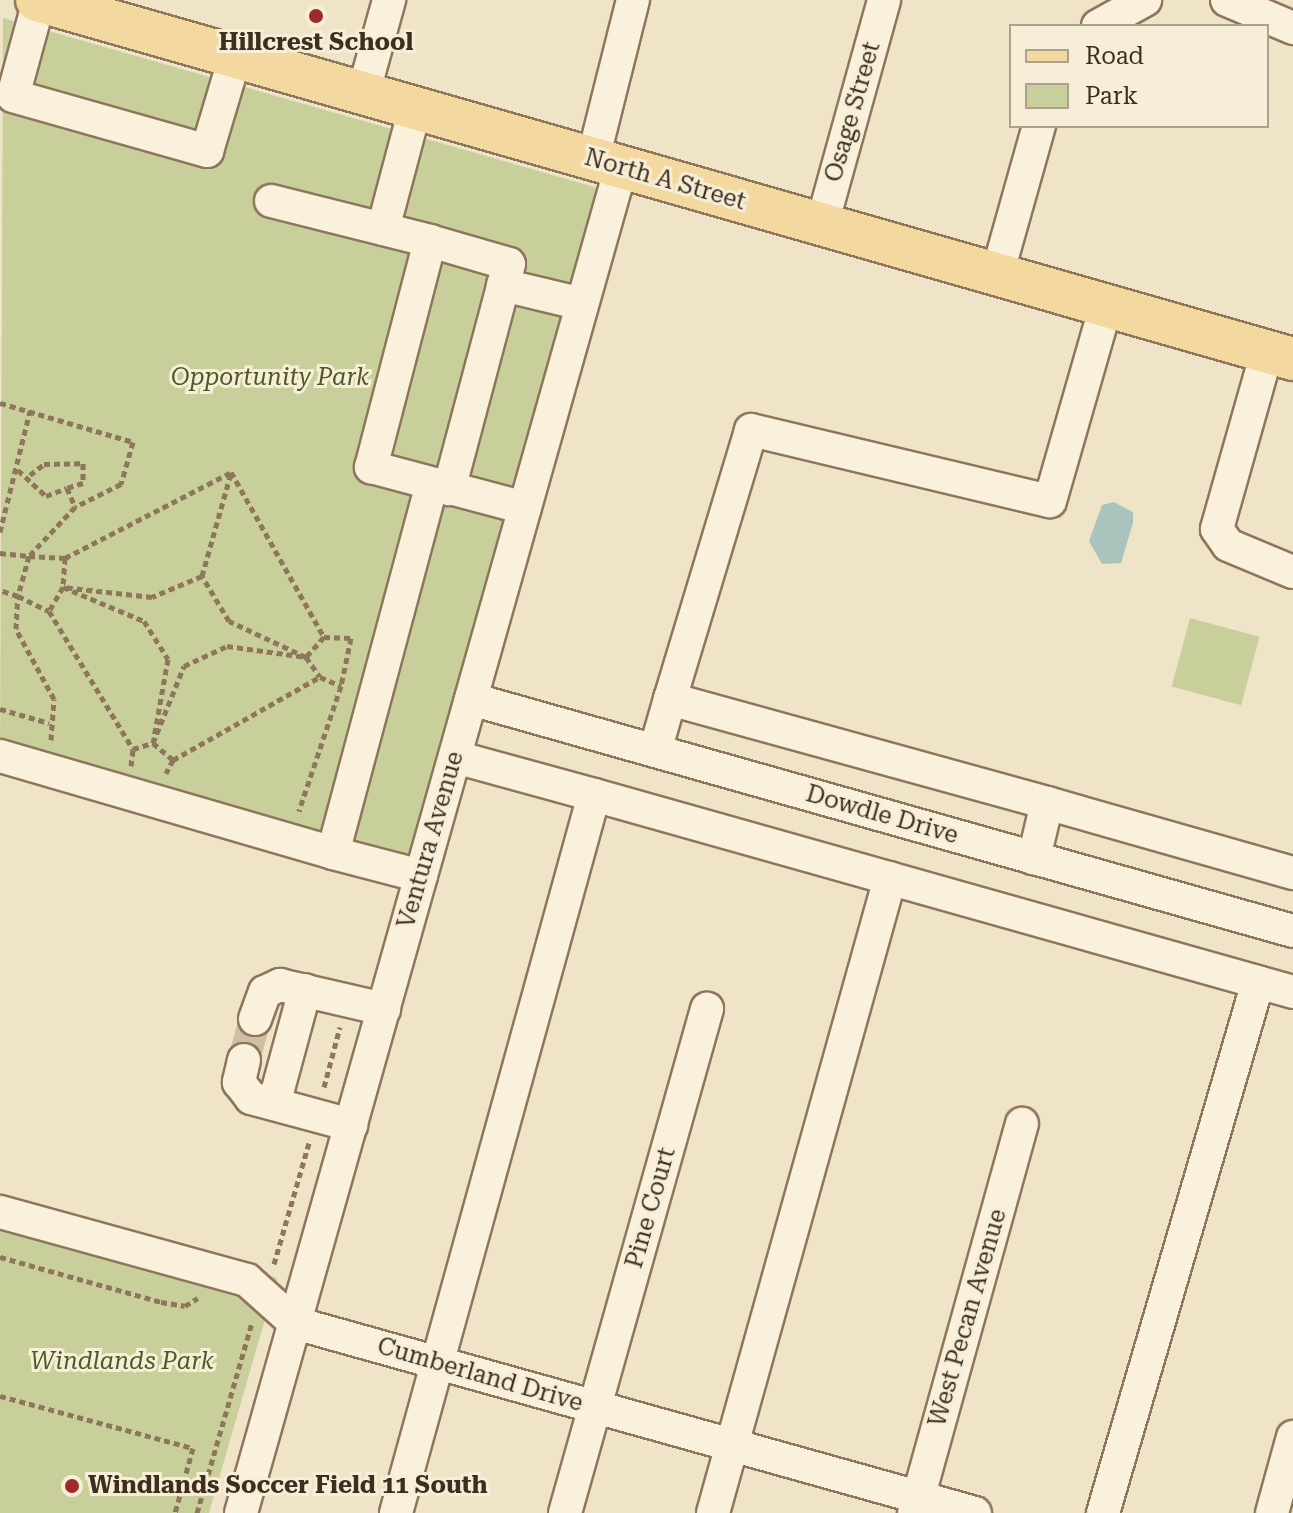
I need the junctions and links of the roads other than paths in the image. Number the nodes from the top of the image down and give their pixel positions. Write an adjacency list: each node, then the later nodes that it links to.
1 (38, 0): 9 (main road, North A Street); 9 (street)
2 (389, 0): 10 (street)
3 (633, 0): 13 (street, Ventura Avenue)
4 (884, 0): 15 (street, Osage Street)
5 (1145, 0): 7 (street)
6 (1227, 0): 8 (street)
7 (1102, 24)
8 (1293, 28)
9 (235, 57): 10 (main road, North A Street)
10 (363, 94): 11 (main road, North A Street)
11 (415, 109): 13 (main road, North A Street); 16 (street)
12 (1038, 128): 18 (street)
13 (607, 163): 15 (main road, North A Street); 20 (street, Ventura Avenue)
14 (271, 201): 16 (street)
15 (822, 224): 18 (main road, North A Street)
16 (383, 229): 17 (street)
17 (430, 241): 19 (street); 23 (street)
18 (997, 275): 21 (main road, North A Street)
19 (503, 285): 20 (street); 23 (street)
20 (582, 304): 24 (street, Ventura Avenue)
21 (1106, 306): 22 (main road, North A Street); 27 (street)
22 (1280, 356): 25 (street)
23 (440, 486): 24 (street); 33 (street)
24 (525, 508): 26 (street, Ventura Avenue)
25 (1293, 572)
26 (471, 699): 28 (street, Dowdle Drive); 30 (street, Ventura Avenue)
27 (670, 699): 28 (street); 32 (street)
28 (655, 751): 34 (street, Dowdle Drive)
29 (0, 756): 33 (street)
30 (455, 757): 31 (street); 36 (street, Ventura Avenue)
31 (594, 795): 37 (street); 51 (street)
32 (1047, 803): 34 (street); 35 (street)
33 (333, 853): 36 (street)
34 (1034, 858): 38 (street, Dowdle Drive)
35 (1293, 873)
36 (421, 876): 42 (street, Ventura Avenue)
37 (890, 878): 39 (street); 54 (street)
38 (1293, 931)
39 (1258, 982): 41 (street); 61 (street)
40 (305, 990): 42 (street); 44 (street); 46 (street)
41 (1293, 992)
42 (384, 1009): 48 (street, Ventura Avenue)
43 (707, 1009): 52 (street, Pine Court)
44 (255, 1019)
45 (244, 1060): 46 (street)
46 (274, 1104): 48 (street)
47 (1022, 1124): 55 (street, West Pecan Avenue)
48 (351, 1125): 50 (street, Ventura Avenue)
49 (0, 1212): 50 (street, Cumberland Drive)
50 (295, 1323): 51 (street, Cumberland Drive); 56 (street, Ventura Avenue)
51 (437, 1363): 52 (street, Cumberland Drive); 57 (street)
52 (595, 1407): 54 (street, Cumberland Drive); 58 (street, Pine Court)
53 (1293, 1437): 62 (street)
54 (732, 1445): 55 (street, Cumberland Drive); 59 (street)
55 (916, 1505): 60 (street, Cumberland Drive)
56 (241, 1513)
57 (396, 1513)
58 (565, 1513)
59 (713, 1513)
60 (975, 1513)
61 (1103, 1513)
62 (1272, 1513)

